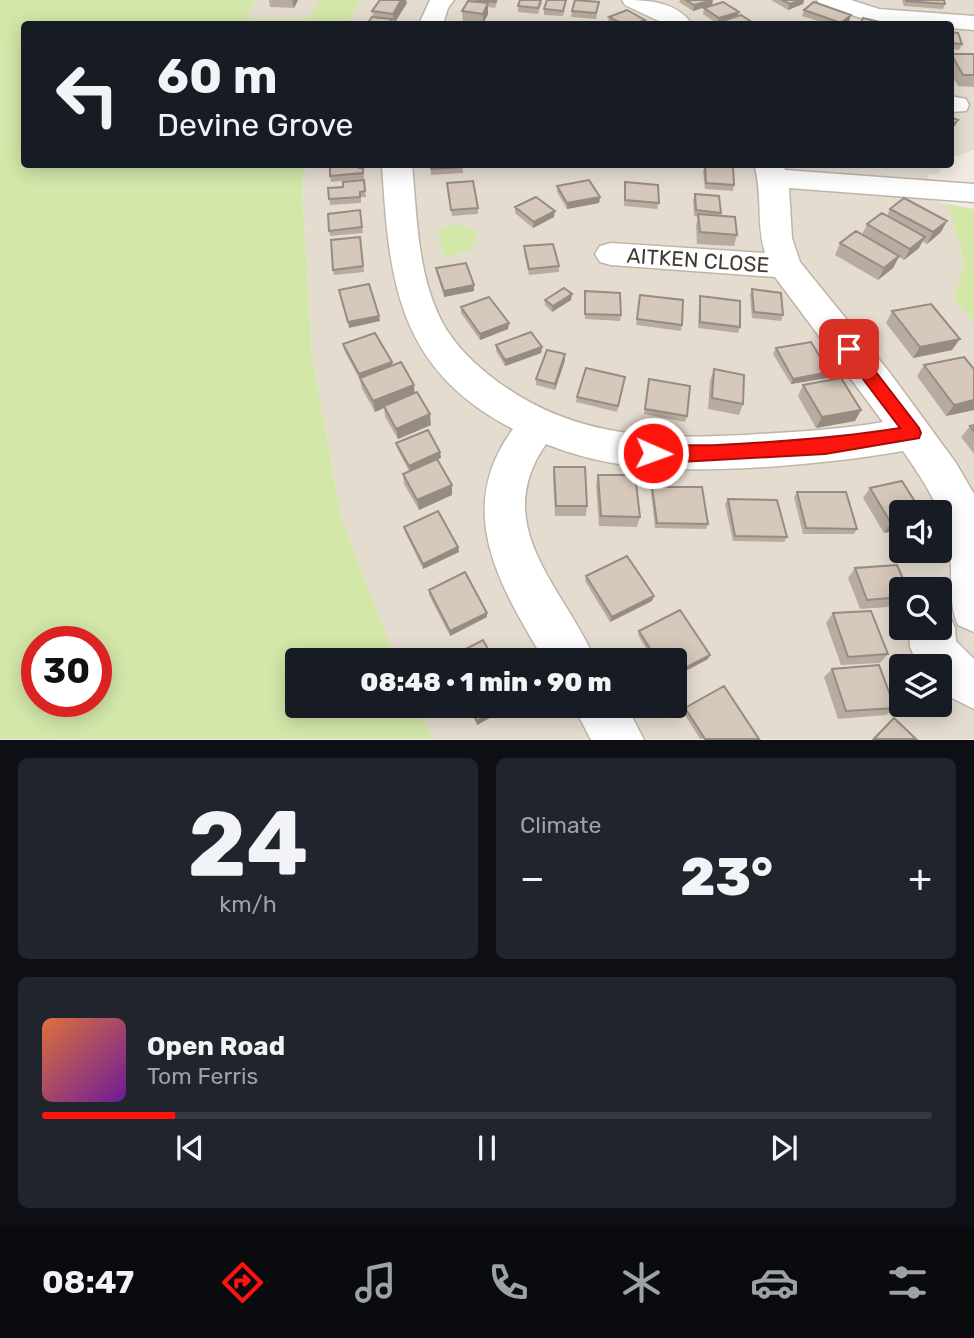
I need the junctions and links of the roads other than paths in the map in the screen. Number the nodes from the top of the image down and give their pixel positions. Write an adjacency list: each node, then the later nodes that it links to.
1 (443, 0): 4 (street)
2 (634, 0): 5 (street)
3 (828, 0): 6 (street)
4 (432, 21)
5 (676, 21)
6 (933, 21)
7 (954, 22): 8 (street)
8 (974, 23)
9 (397, 168): 14 (street)
10 (771, 172): 11 (street); 13 (street)
11 (974, 193)
12 (611, 254): 13 (street, AITKEN CLOSE)
13 (785, 267): 15 (street)
14 (538, 425): 15 (street); 19 (street)
15 (913, 433): 17 (street)
16 (952, 610): 17 (street)
17 (974, 610)
18 (933, 640): 20 (street)
19 (564, 648)
20 (974, 685)
21 (606, 718): 22 (street)
22 (619, 740)

